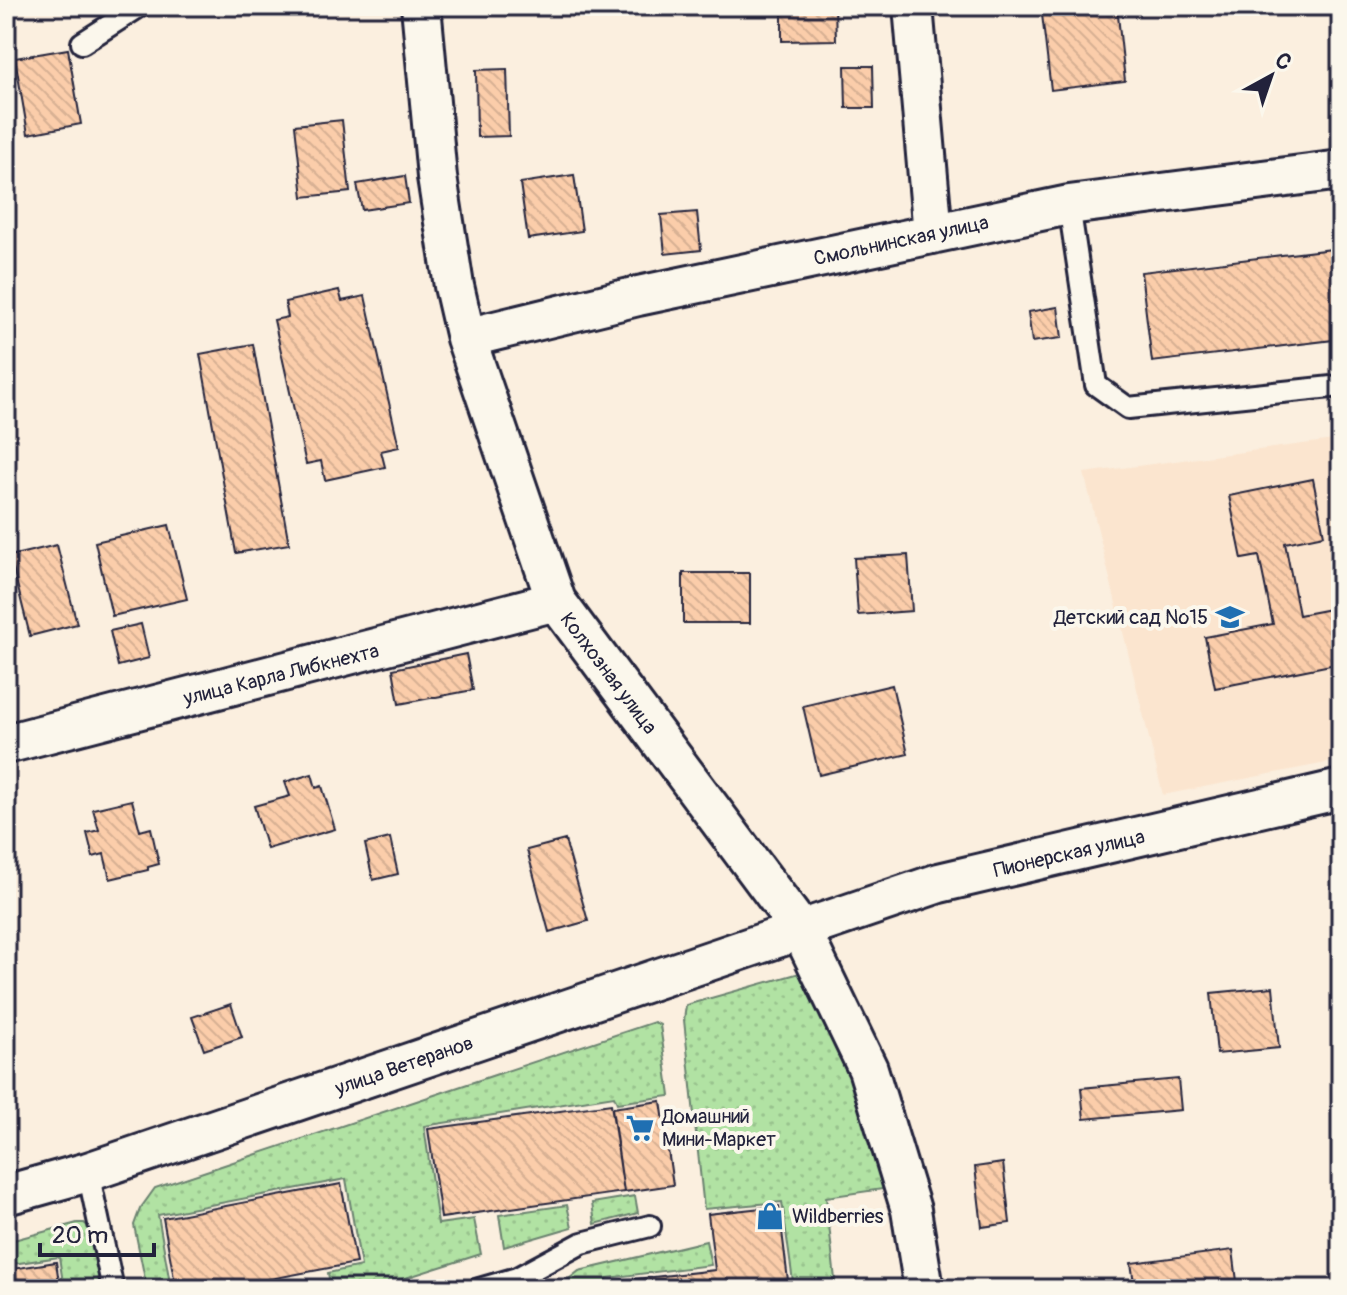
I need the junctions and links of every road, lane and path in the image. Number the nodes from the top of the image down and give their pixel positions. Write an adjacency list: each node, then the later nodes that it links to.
1 (140, 6): 4 (lane)
2 (421, 6): 8 (street, Колхозная улица)
3 (913, 6): 7 (street)
4 (82, 43)
5 (1341, 170): 6 (street, Смольнинская улица)
6 (1069, 205): 7 (street, Смольнинская улица); 9 (lane)
7 (933, 234): 8 (street, Смольнинская улица)
8 (466, 338): 10 (street, Колхозная улица)
9 (1341, 386)
10 (556, 601): 11 (street, улица Карла Либкнехта); 13 (street, Колхозная улица)
11 (6, 744)
12 (1341, 789): 13 (street, Пионерская улица)
13 (801, 930): 14 (street, улица Ветеранов); 20 (street, Колхозная улица)
14 (88, 1172): 15 (street, улица Ветеранов); 18 (lane)
15 (6, 1195)
16 (650, 1226): 17 (lane)
17 (518, 1284): 19 (lane)
18 (113, 1289)
19 (479, 1289)
20 (924, 1289)

